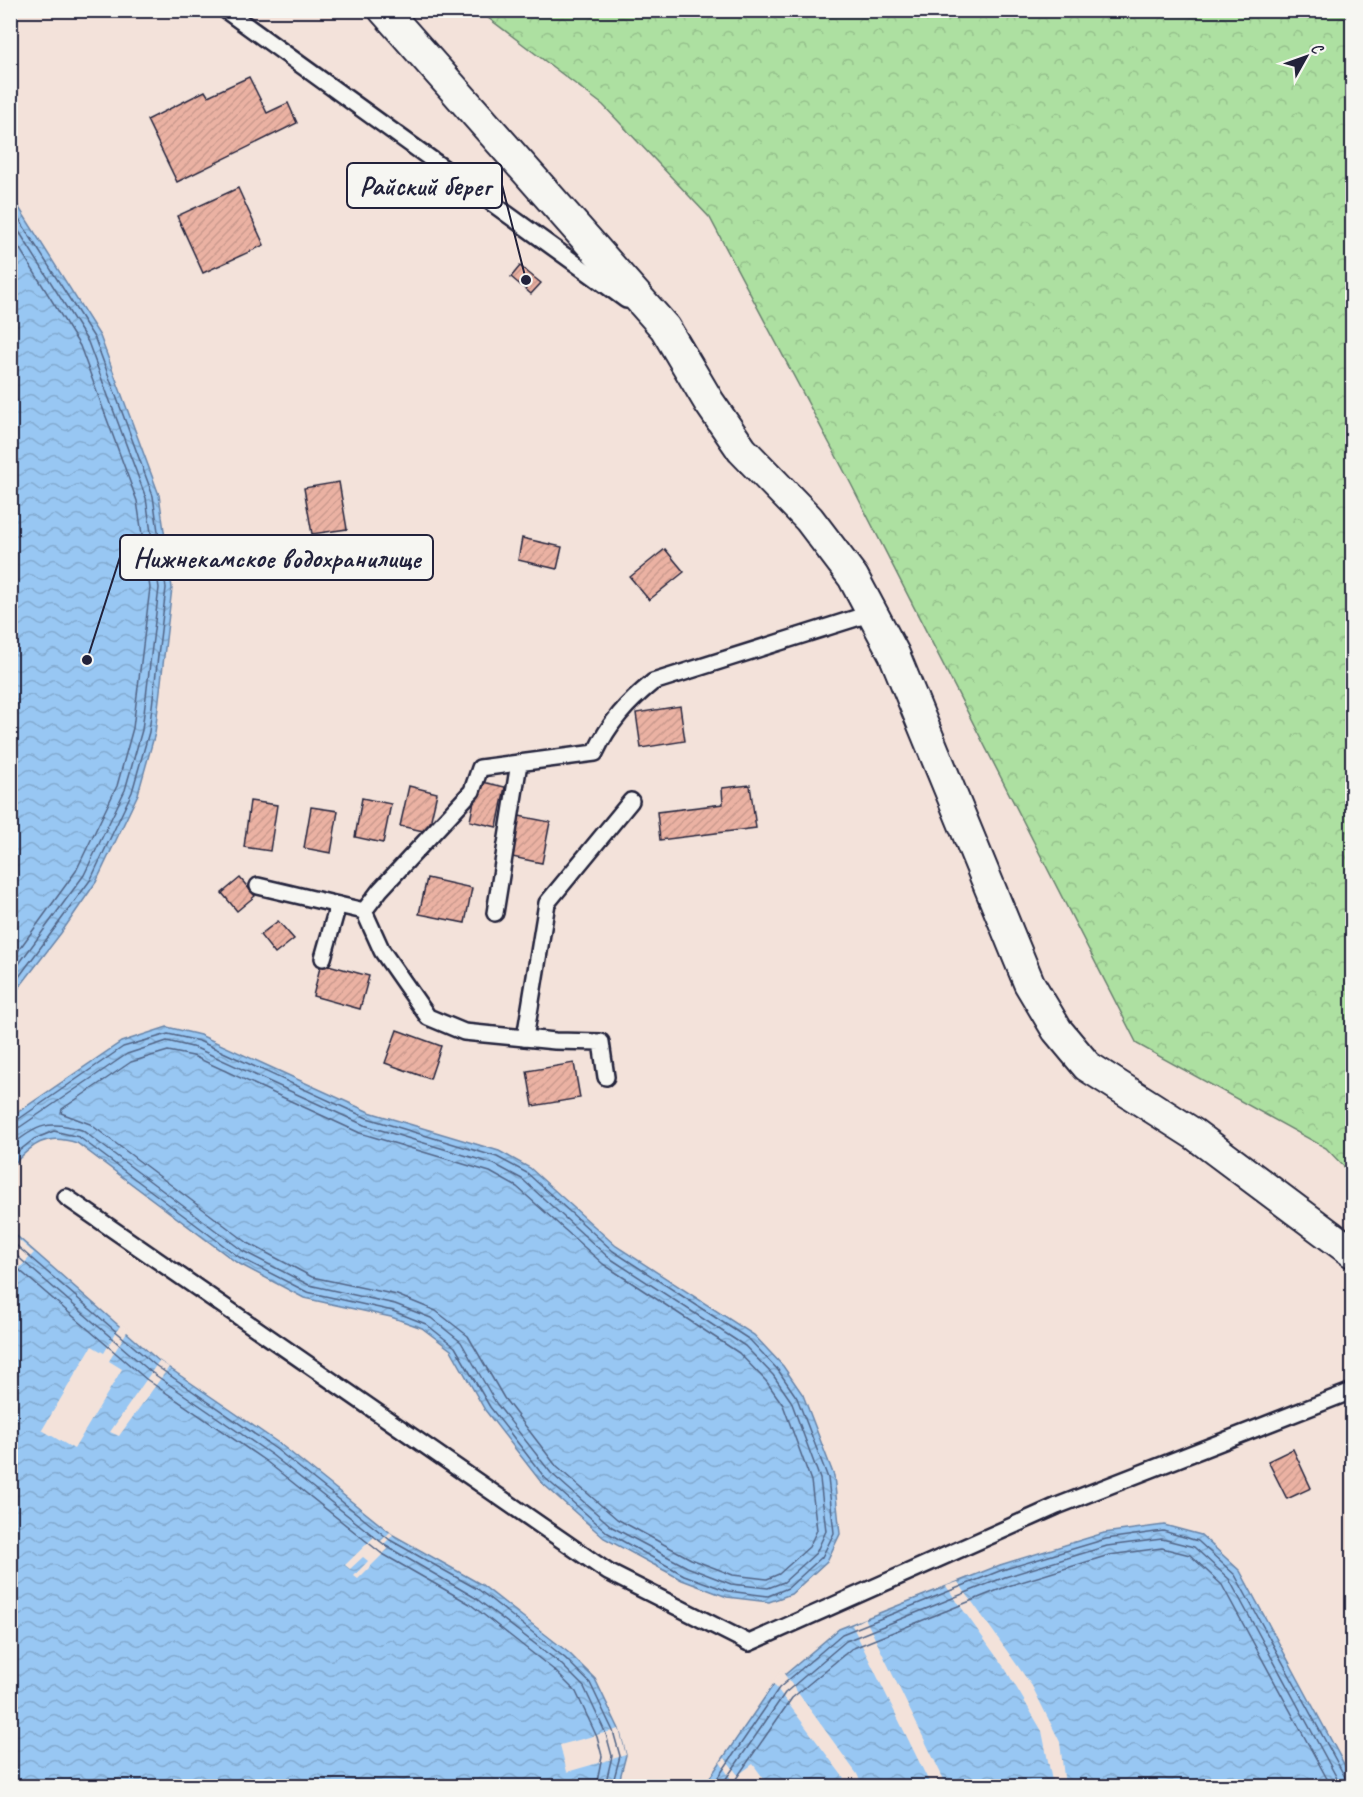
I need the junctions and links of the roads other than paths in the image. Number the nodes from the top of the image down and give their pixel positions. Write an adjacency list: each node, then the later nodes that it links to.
1 (225, 10): 3 (lane)
2 (384, 10): 3 (street)
3 (665, 328): 4 (street)
4 (872, 613): 5 (lane); 15 (street)
5 (519, 763): 9 (lane); 10 (lane)
6 (631, 801): 12 (lane)
7 (258, 885): 8 (lane)
8 (338, 905): 9 (lane); 11 (lane)
9 (364, 911): 12 (lane)
10 (495, 913)
11 (323, 958)
12 (525, 1038): 13 (lane)
13 (606, 1077)
14 (66, 1197): 16 (lane)
15 (1353, 1252)
16 (1353, 1391)

